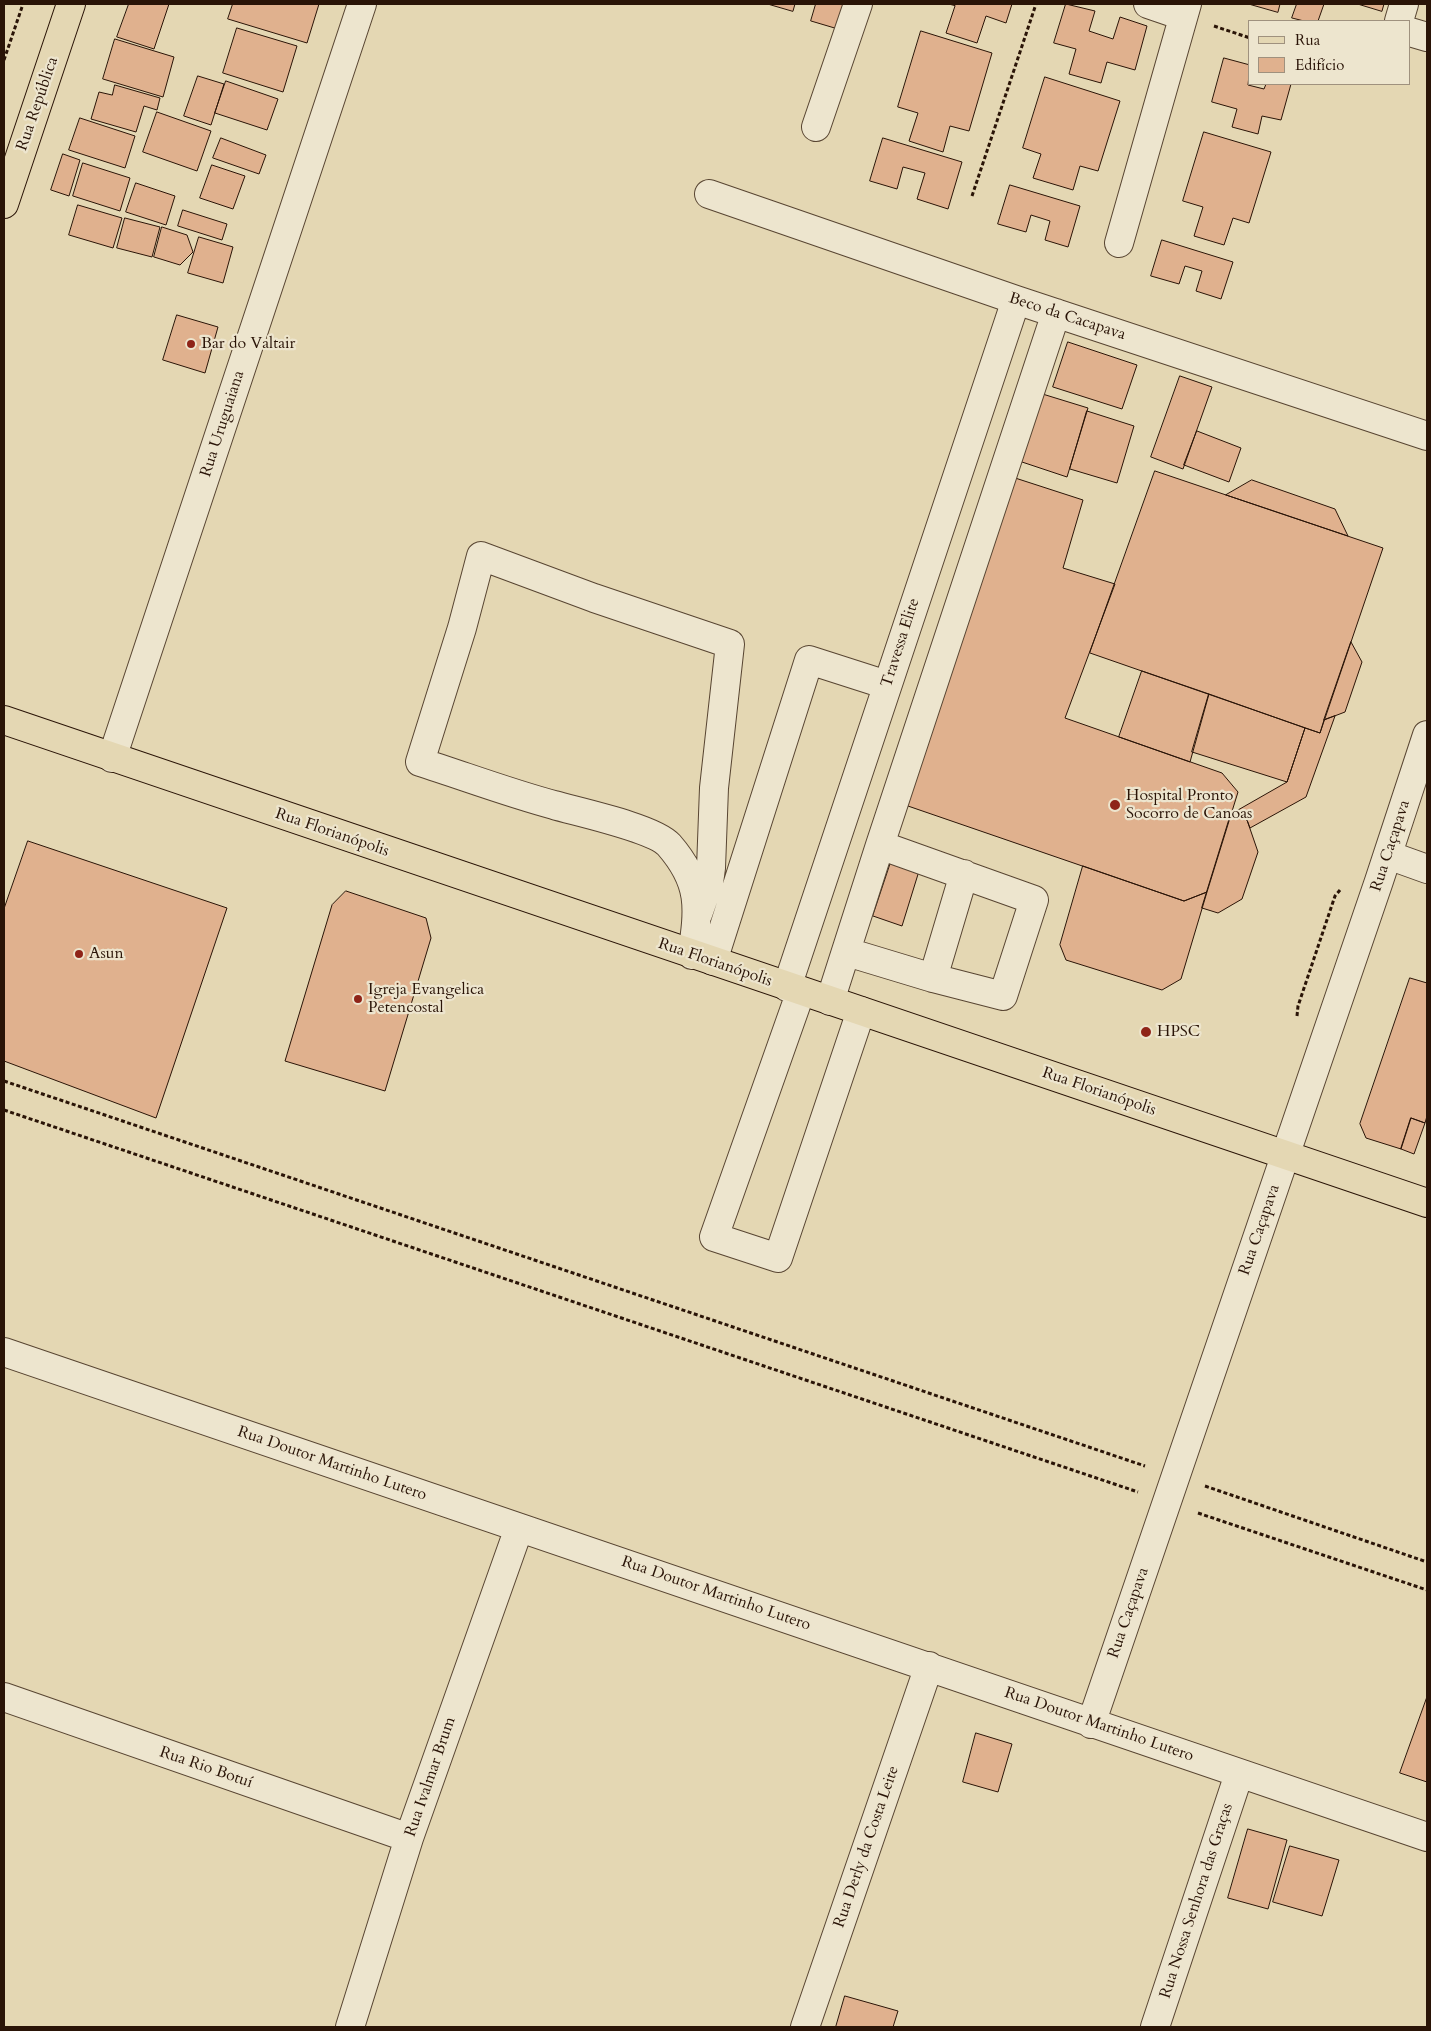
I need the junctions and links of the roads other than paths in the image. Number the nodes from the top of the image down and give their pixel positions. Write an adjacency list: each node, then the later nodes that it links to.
1 (72, 4): 12 (main road, Rua República)
2 (362, 4): 20 (street, Rua Uruguaiana)
3 (858, 4): 10 (street)
4 (1148, 4): 6 (street)
5 (1404, 4): 7 (street)
6 (1185, 10): 13 (street)
7 (1399, 20)
8 (1411, 32): 9 (street)
9 (1427, 37)
10 (816, 128)
11 (709, 194): 14 (street, Beco da Cacapava)
12 (4, 204)
13 (1119, 243)
14 (1016, 300): 15 (street, Beco da Cacapava); 17 (street, Travessa Elite)
15 (1056, 313): 16 (street, Beco da Cacapava); 21 (street)
16 (1427, 436)
17 (887, 686): 27 (street); 29 (street, Travessa Elite)
18 (4, 720): 20 (main road, Rua Florianópolis)
19 (1427, 735): 22 (street, Rua Caçapava)
20 (112, 758): 27 (main road, Rua Florianópolis)
21 (880, 845): 24 (street); 26 (street)
22 (1388, 856): 23 (street); 32 (street, Rua Caçapava)
23 (1427, 869)
24 (964, 874): 28 (street); 28 (street)
25 (698, 914): 25 (street); 27 (street)
26 (847, 952): 28 (street); 30 (street)
27 (703, 958): 29 (main road, Rua Florianópolis)
28 (932, 978)
29 (794, 989): 30 (main road, Rua Florianópolis); 31 (street, Travessa Elite)
30 (830, 1001): 31 (main road, Rua Florianópolis)
31 (861, 1012): 32 (main road, Rua Florianópolis)
32 (1286, 1156): 33 (main road, Rua Florianópolis); 38 (street, Rua Caçapava)
33 (1427, 1204)
34 (4, 1352): 35 (street, Rua Doutor Martinho Lutero)
35 (519, 1528): 36 (street, Rua Doutor Martinho Lutero); 41 (street, Rua Ivalmar Brum)
36 (929, 1666): 38 (street, Rua Doutor Martinho Lutero); 43 (street, Rua Derly da Costa Leite)
37 (4, 1697): 41 (street, Rua Rio Botuí)
38 (1092, 1724): 39 (street, Rua Doutor Martinho Lutero)
39 (1239, 1774): 40 (street, Rua Doutor Martinho Lutero); 44 (street, Rua Nossa Senhora das Graças)
40 (1427, 1837)
41 (409, 1838): 42 (street, Rua Ivalmar Brum)
42 (350, 2027)
43 (805, 2027)
44 (1156, 2027)

